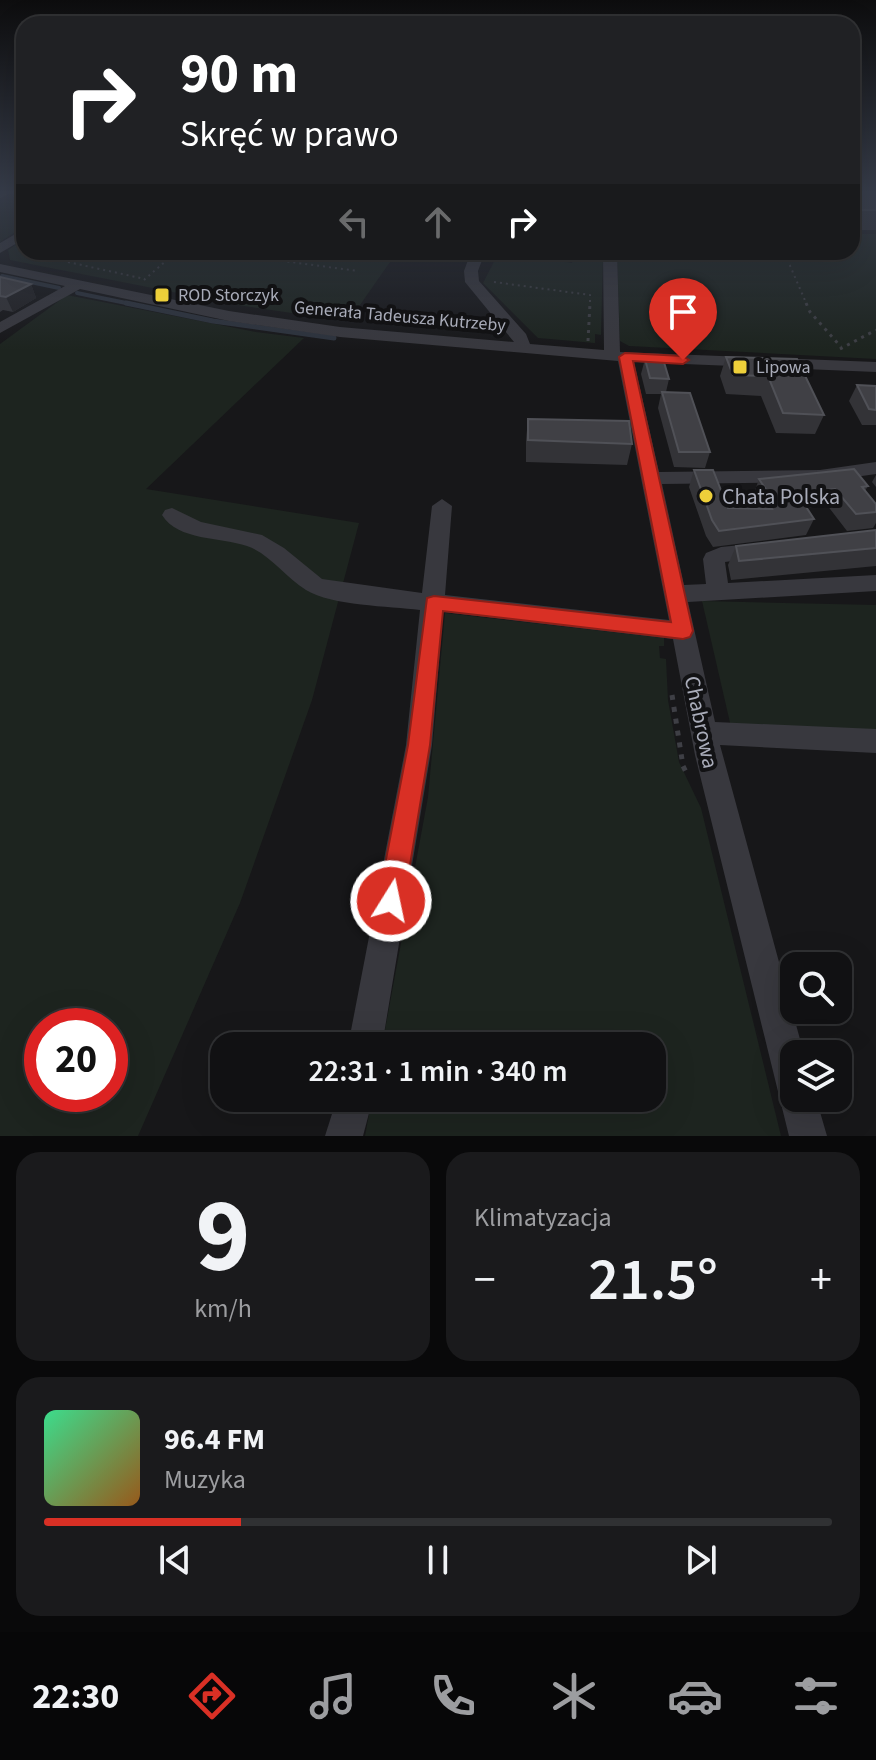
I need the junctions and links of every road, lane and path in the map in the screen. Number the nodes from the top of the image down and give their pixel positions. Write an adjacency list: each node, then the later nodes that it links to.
1 (167, 260): 9 (path)
2 (276, 260): 8 (path)
3 (475, 260): 17 (street)
4 (610, 260): 18 (street, Chabrowa)
5 (785, 260): 16 (path)
6 (68, 262): 9 (path)
7 (0, 268): 11 (street, Generała Tadeusza Kutrzeby)
8 (358, 271)
9 (145, 279): 12 (path)
10 (488, 281): 15 (path)
11 (79, 284): 13 (street); 17 (street, Generała Tadeusza Kutrzeby)
12 (137, 286)
13 (0, 328)
14 (876, 330): 16 (path)
15 (588, 342)
16 (841, 347): 19 (path)
17 (523, 348): 18 (street, Generała Tadeusza Kutrzeby)
18 (615, 356): 19 (street); 23 (street, Chabrowa)
19 (839, 366): 20 (street)
20 (876, 367)
21 (876, 468): 22 (street)
22 (849, 472): 23 (street); 24 (street)
23 (651, 478): 30 (street, Chabrowa)
24 (868, 494)
25 (442, 506): 31 (street)
26 (172, 515): 31 (street)
27 (782, 548): 29 (street)
28 (876, 583): 29 (street)
29 (718, 593): 30 (street)
30 (675, 594): 32 (street, Chabrowa)
31 (434, 603): 32 (street); 35 (street)
32 (683, 631): 33 (street, Chabrowa)
33 (704, 733): 34 (street); 36 (street, Chabrowa)
34 (876, 741)
35 (368, 1032)
36 (783, 1040)
37 (351, 1112): 39 (street)
38 (802, 1112): 40 (street)
39 (344, 1136)
40 (808, 1136)

